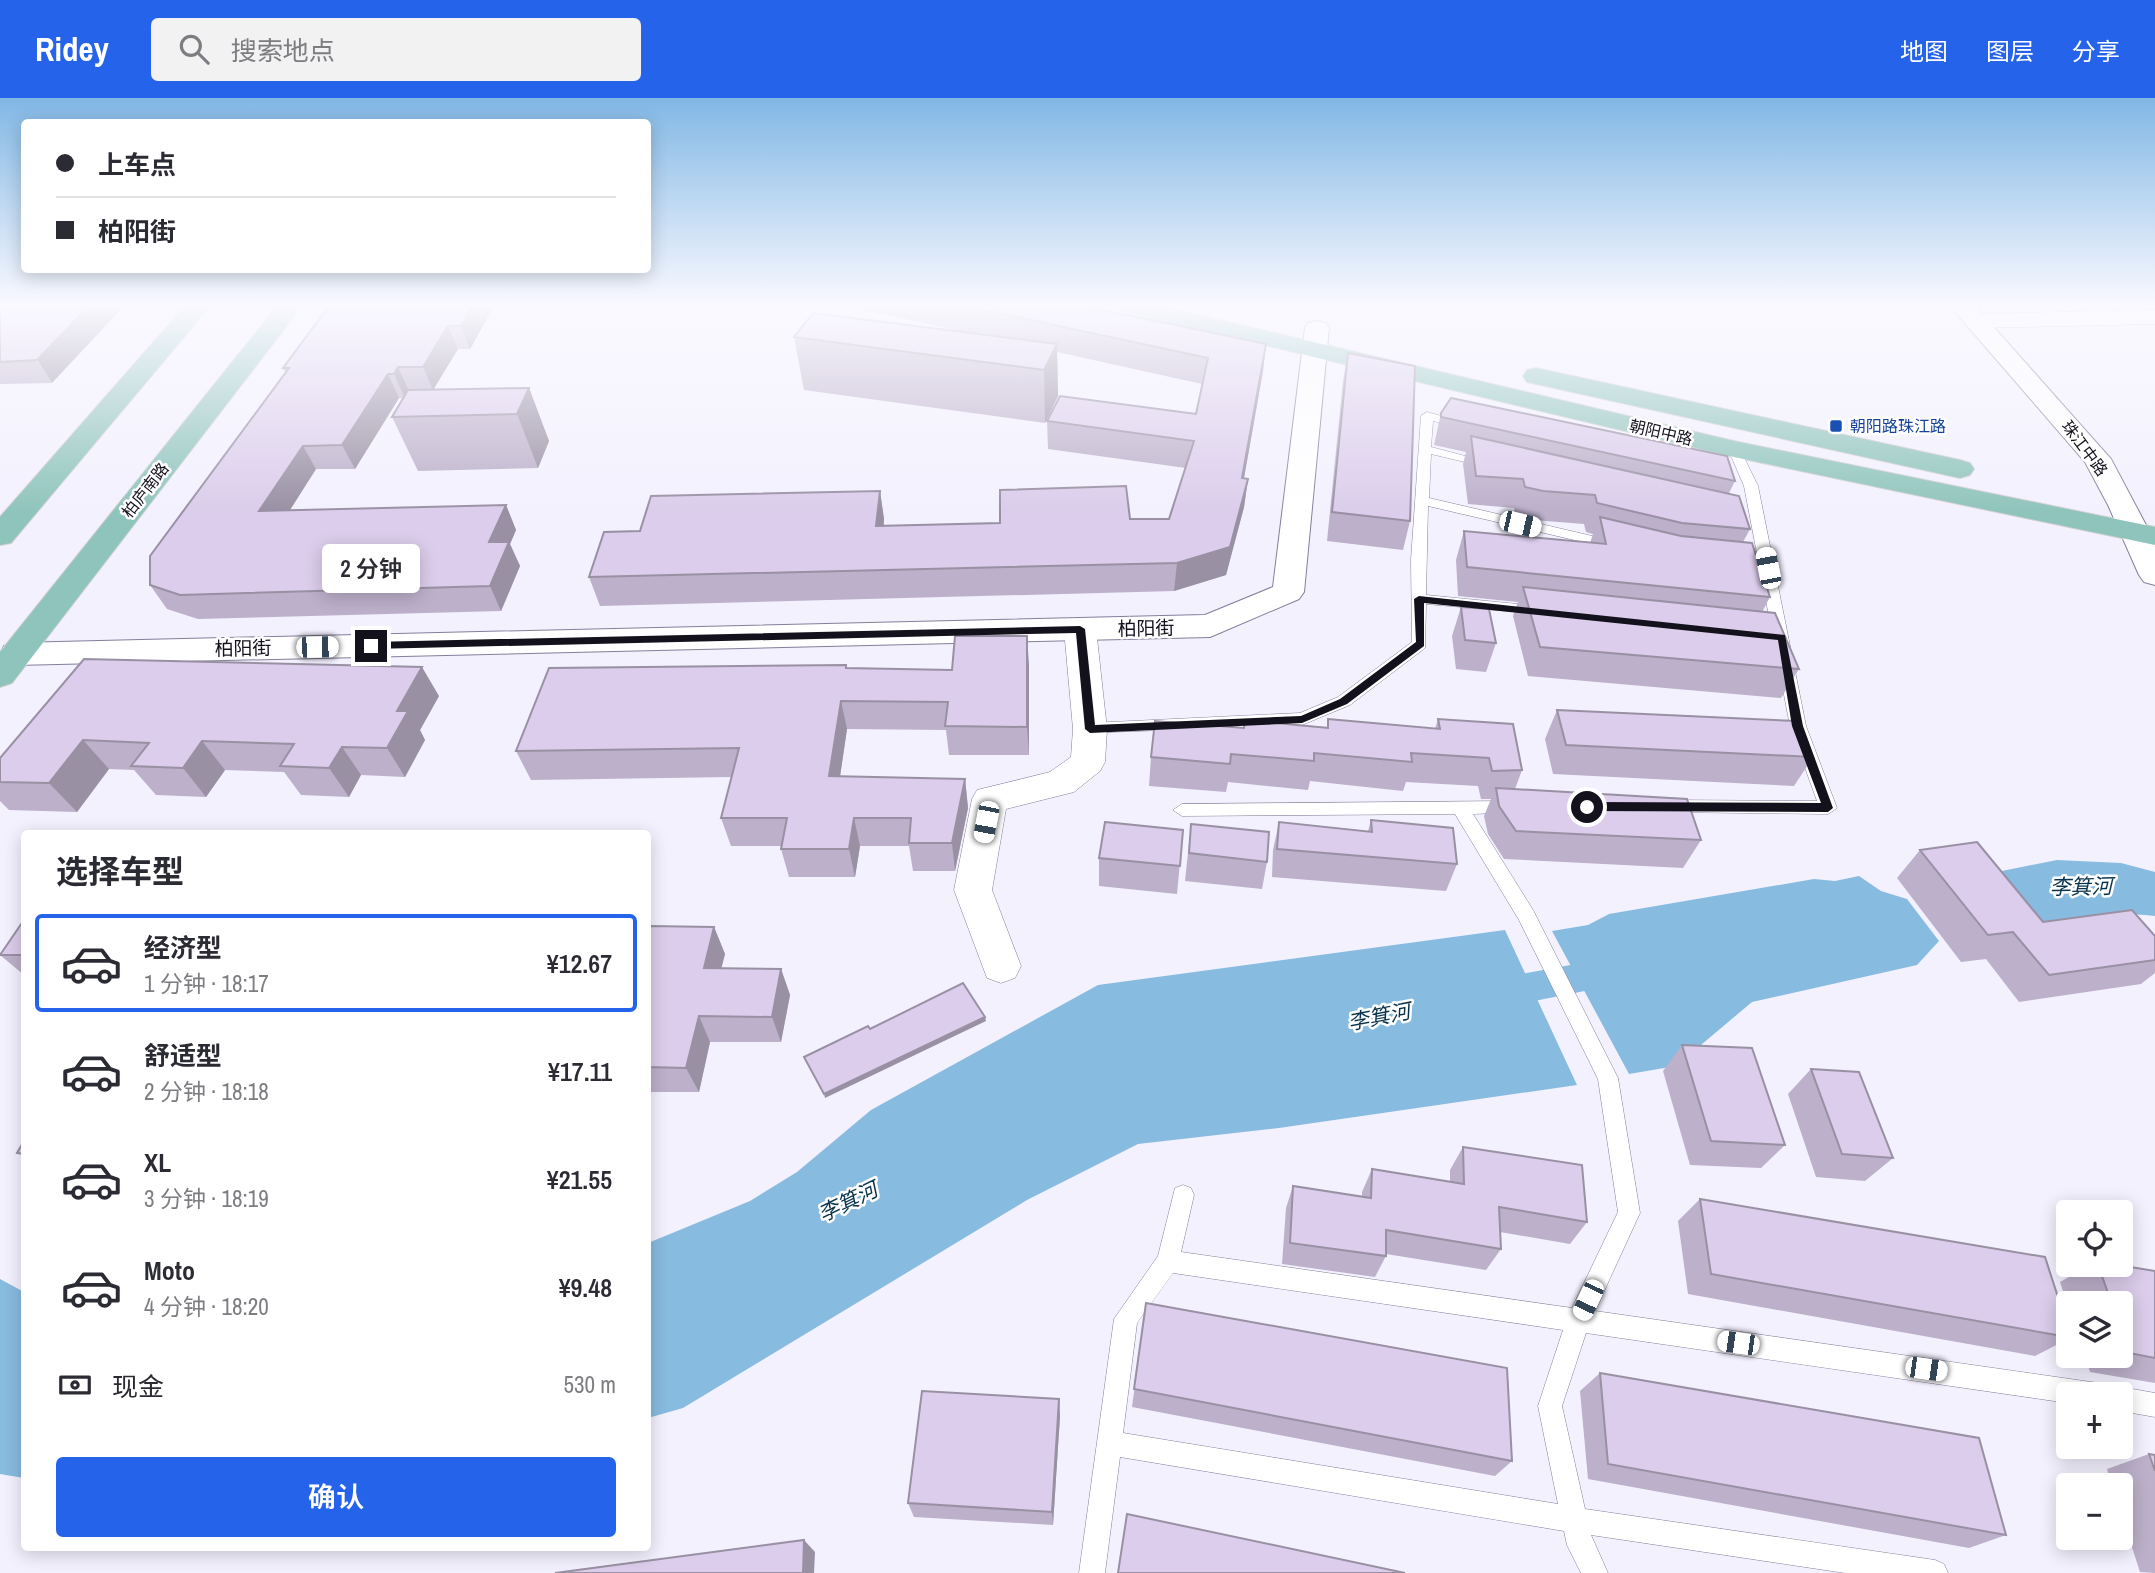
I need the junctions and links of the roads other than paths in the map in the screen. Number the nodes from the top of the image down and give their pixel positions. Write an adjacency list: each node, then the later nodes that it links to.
1 (139, 375): 13 (main road)
2 (236, 375): 19 (main road, 柏庐南路)
3 (1312, 375): 18 (street, 柏阳街)
4 (1452, 375): 9 (main road, 朝阳中路)
5 (1479, 375): 12 (main road, 朝阳中路)
6 (2023, 375): 12 (street, 珠江中路)
7 (1479, 426): 8 (lane)
8 (1425, 449): 10 (lane); 11 (lane)
9 (1734, 449): 12 (main road, 朝阳中路); 21 (lane)
10 (1502, 467)
11 (1422, 501): 14 (lane); 16 (lane)
12 (2142, 521): 15 (street, 珠江中路)
13 (0, 536)
14 (1629, 549)
15 (2155, 575)
16 (1419, 599): 17 (lane); 20 (lane)
17 (1553, 613)
18 (1080, 629): 19 (street, 柏阳街); 20 (street)
19 (8, 664)
20 (1090, 729): 25 (street)
21 (1648, 806)
22 (1527, 807): 23 (lane)
23 (1460, 808): 24 (lane); 28 (lane)
24 (1182, 810)
25 (1001, 966)
26 (1183, 1195): 27 (lane)
27 (1168, 1261): 28 (lane); 32 (lane)
28 (1577, 1321): 29 (lane); 33 (lane)
29 (2056, 1389)
30 (2133, 1401): 31 (lane)
31 (2155, 1405)
32 (1110, 1443): 33 (lane); 34 (lane)
33 (1574, 1520): 35 (lane); 36 (lane)
34 (1092, 1573)
35 (1595, 1573)
36 (1935, 1573)

